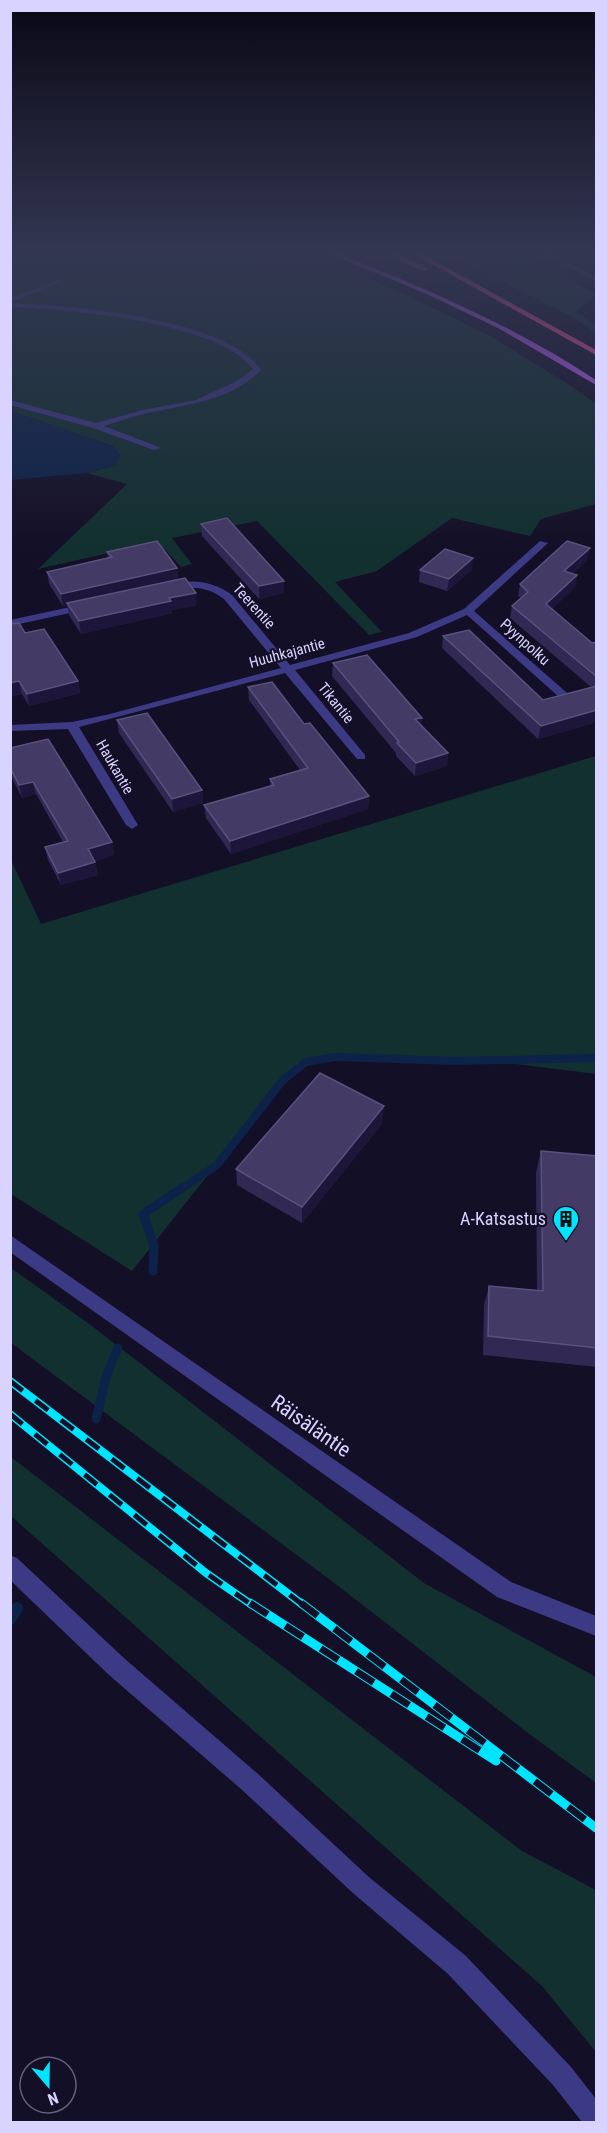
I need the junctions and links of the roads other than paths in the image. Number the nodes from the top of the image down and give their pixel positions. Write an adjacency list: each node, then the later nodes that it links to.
1 (239, 352): 5 (street)
2 (545, 352): 3 (main road)
3 (597, 383)
4 (10, 402): 5 (street)
5 (96, 426): 6 (street)
6 (157, 448)
7 (543, 543): 10 (street, Huuhkajantie)
8 (158, 590): 12 (street, Teerentie)
9 (101, 603): 11 (street)
10 (468, 611): 12 (street, Huuhkajantie); 13 (street, Pyynpolku)
11 (10, 623)
12 (288, 668): 14 (street, Huuhkajantie); 16 (street, Tikantie)
13 (563, 695)
14 (72, 724): 15 (street, Huuhkajantie); 17 (street, Haukantie)
15 (10, 728)
16 (361, 757)
17 (132, 825)
18 (10, 1242): 20 (street, Räisäläntie)
19 (10, 1564): 21 (street)
20 (597, 1626)
21 (597, 2119)

